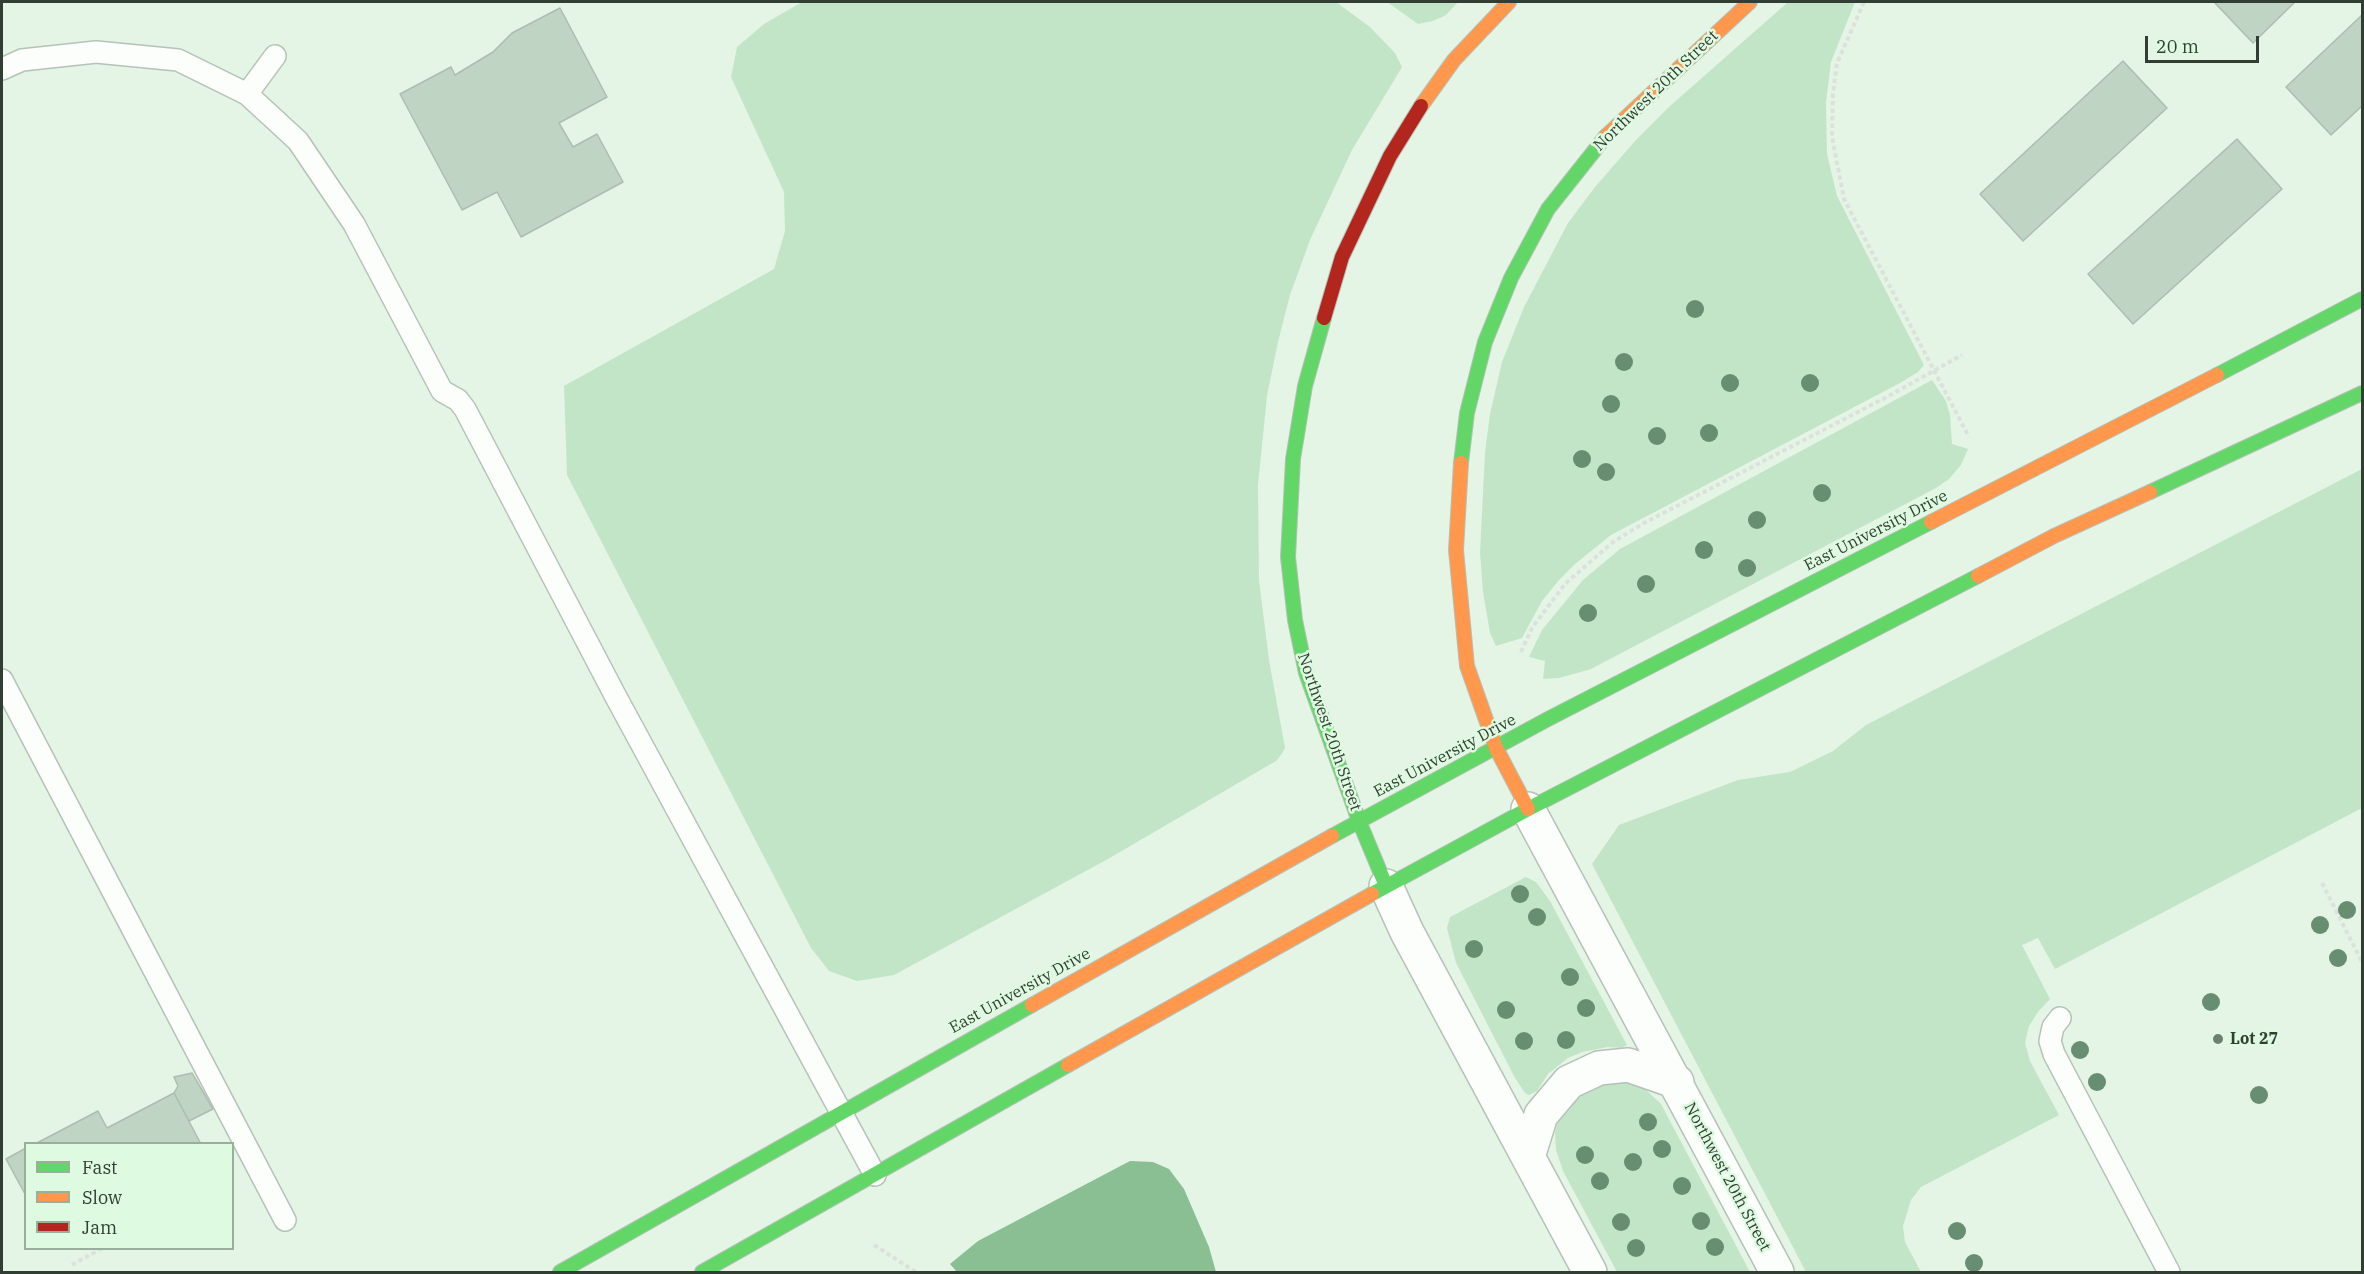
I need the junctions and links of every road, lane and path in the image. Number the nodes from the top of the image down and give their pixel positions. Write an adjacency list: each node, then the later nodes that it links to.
1 (1509, 2): 16 (street, Northwest 20th Street)
2 (1750, 2): 14 (street, Northwest 20th Street)
3 (1864, 2): 9 (path)
4 (275, 56): 6 (lane)
5 (2, 69): 6 (lane)
6 (247, 94): 22 (lane)
7 (2362, 299): 14 (street, East University Drive)
8 (1962, 355): 9 (path)
9 (1934, 371): 11 (path); 12 (path)
10 (2362, 393): 15 (street)
11 (1969, 437)
12 (1521, 652)
13 (2, 680): 25 (lane)
14 (1496, 748): 15 (street, Northwest 20th Street); 16 (street, East University Drive)
15 (1528, 809): 18 (street); 21 (street, Northwest 20th Street)
16 (1359, 820): 18 (street, Northwest 20th Street); 22 (street, East University Drive)
17 (2322, 883): 19 (path)
18 (1386, 886): 23 (street, Northwest 20th Street); 24 (street)
19 (2362, 962)
20 (2060, 1018): 34 (lane)
21 (1677, 1082): 23 (street, Northwest 20th Street); 33 (street, Northwest 20th Street)
22 (840, 1112): 24 (lane); 29 (street, East University Drive)
23 (1528, 1156): 32 (street, Northwest 20th Street)
24 (875, 1176): 30 (street)
25 (285, 1220)
26 (874, 1245): 31 (path)
27 (98, 1250): 28 (path)
28 (72, 1265)
29 (561, 1272)
30 (702, 1272)
31 (916, 1272)
32 (1590, 1272)
33 (1777, 1272)
34 (2169, 1272)

